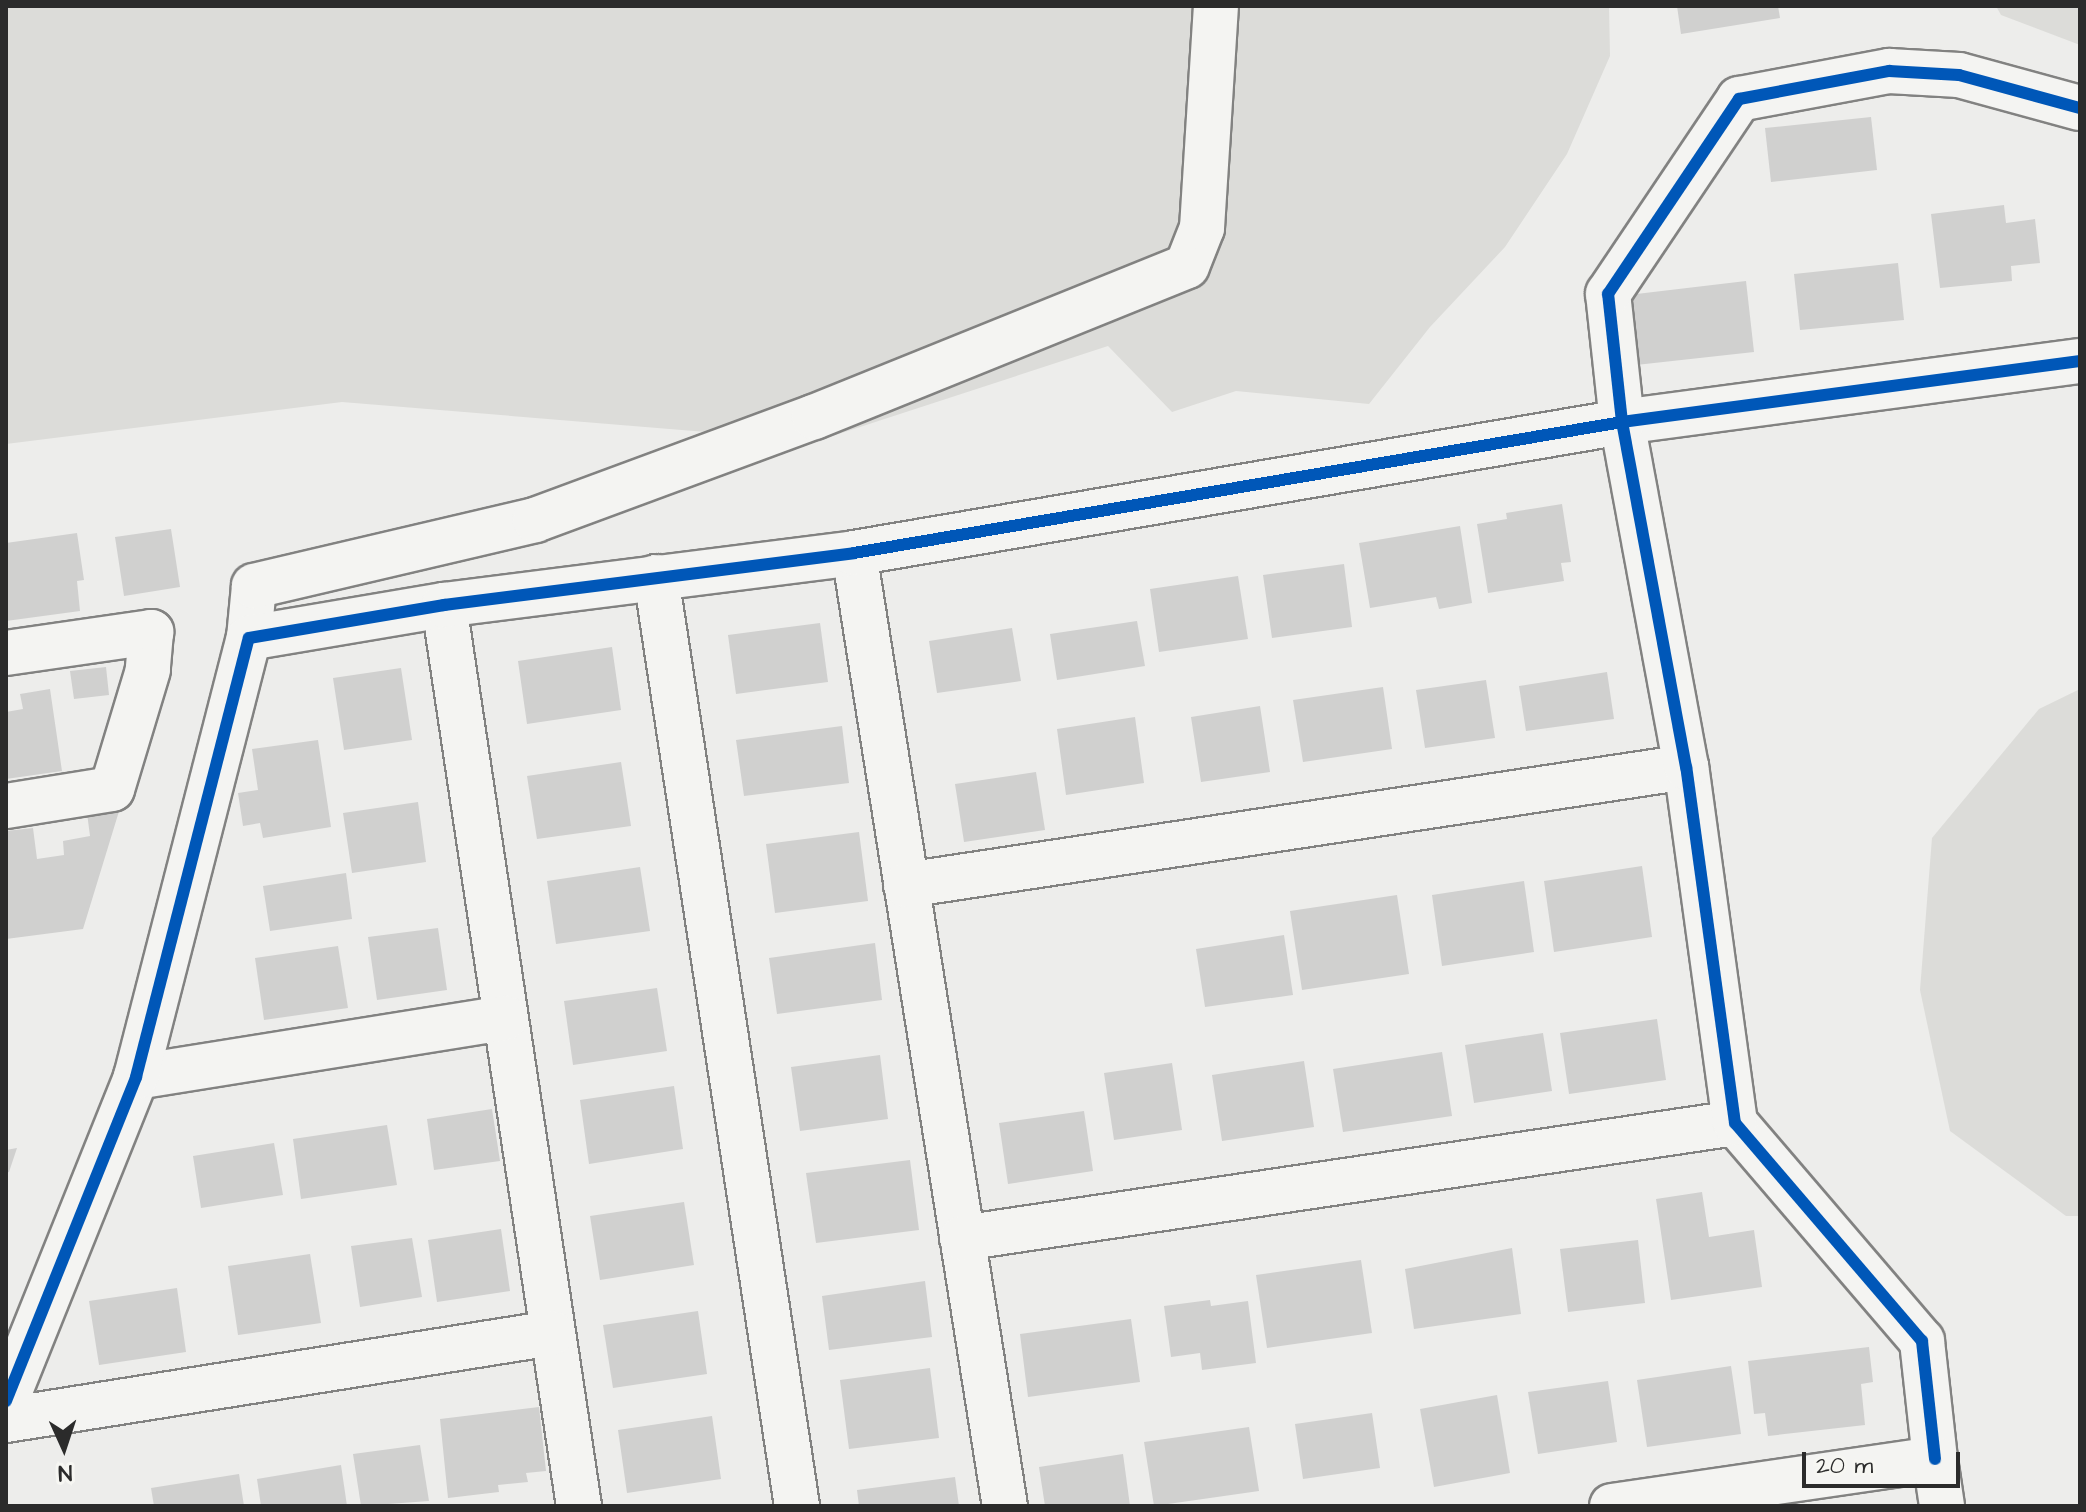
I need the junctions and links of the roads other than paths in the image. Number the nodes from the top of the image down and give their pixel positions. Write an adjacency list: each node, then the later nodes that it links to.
1 (1216, 6): 8 (street)
2 (2080, 108): 4 (street)
3 (2080, 361): 4 (street)
4 (1622, 422): 5 (street); 10 (street)
5 (854, 553): 6 (street); 12 (street)
6 (656, 577): 7 (street); 22 (street)
7 (444, 605): 8 (street); 13 (street)
8 (249, 638): 14 (street)
9 (6, 653): 11 (street)
10 (1686, 767): 12 (street); 15 (street)
11 (6, 806)
12 (906, 885): 16 (street)
13 (505, 1018): 14 (street); 17 (street)
14 (136, 1077): 18 (street)
15 (1735, 1123): 16 (street); 20 (street)
16 (962, 1238): 23 (street)
17 (552, 1333): 19 (street); 21 (street)
18 (6, 1401)
19 (6, 1420)
20 (1935, 1459): 24 (street); 25 (street)
21 (579, 1506)
22 (797, 1506)
23 (1005, 1506)
24 (1612, 1506)
25 (1942, 1506)

